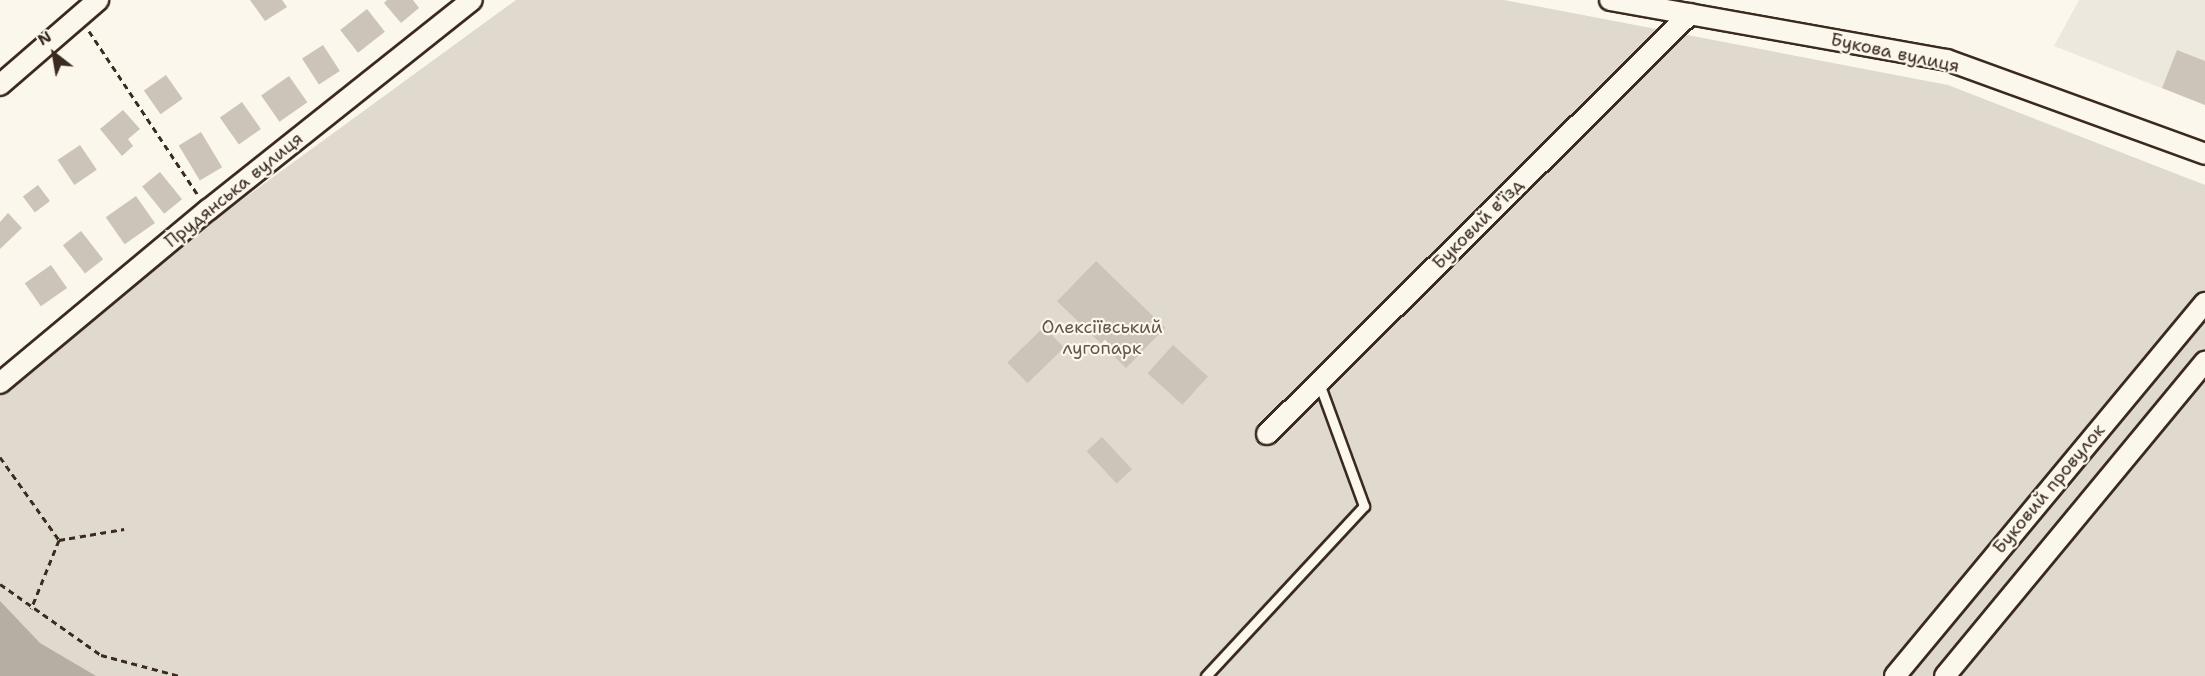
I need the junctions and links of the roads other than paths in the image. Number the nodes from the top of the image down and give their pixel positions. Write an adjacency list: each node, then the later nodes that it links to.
1 (98, 0): 5 (street)
2 (472, 0): 9 (street, Прудянська вулиця)
3 (1610, 0): 4 (street, Букова вулиця)
4 (1690, 14): 6 (street, Букова вулиця); 10 (street, Буковий в'їзд)
5 (0, 86)
6 (2205, 154)
7 (2205, 303): 13 (street, Буковий провулок)
8 (2205, 362): 14 (street)
9 (0, 383)
10 (1319, 383): 11 (street, Буковий в'їзд); 12 (lane)
11 (1267, 434)
12 (1206, 676)
13 (1895, 676)
14 (1945, 676)

